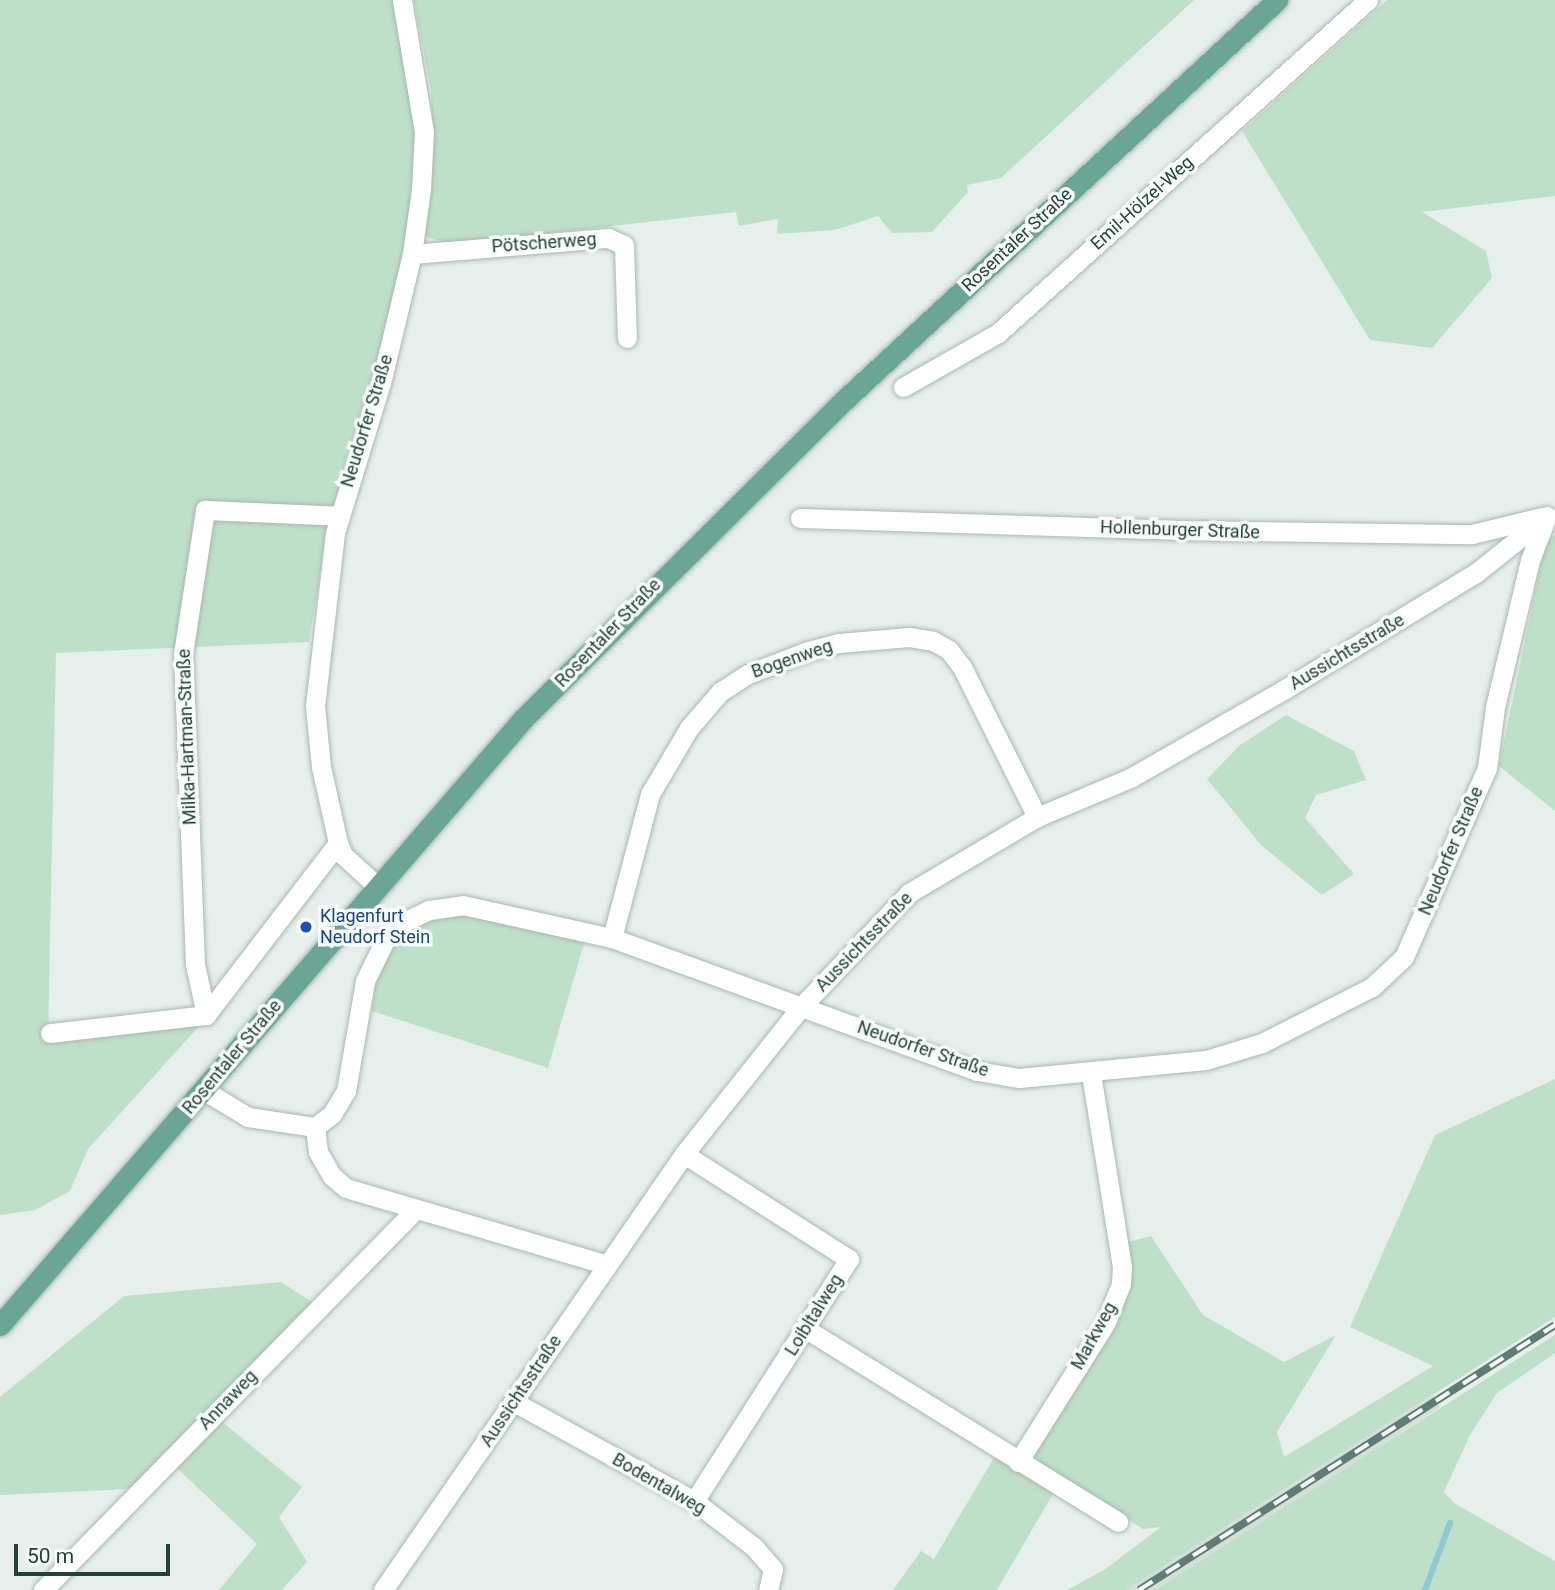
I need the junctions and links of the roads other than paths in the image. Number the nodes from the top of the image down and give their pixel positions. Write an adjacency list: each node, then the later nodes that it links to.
1 (402, 0): 4 (street, Neudorfer Straße)
2 (1277, 0): 12 (main road, Rosentaler Straße)
3 (1368, 0): 6 (street, Emil-Hölzel-Weg)
4 (412, 254): 5 (street, Pötscherweg); 8 (street, Neudorfer Straße)
5 (627, 338)
6 (903, 387)
7 (1551, 513): 9 (street, Hollenburger Straße); 10 (street, Aussichtsstraße); 17 (street, Neudorfer Straße)
8 (340, 516): 11 (street, Neudorfer Straße); 15 (street, Milka-Hartman-Straße)
9 (800, 518)
10 (1037, 817): 13 (street, Bogenweg); 14 (street, Aussichtsstraße)
11 (338, 843): 12 (street, Neudorfer Straße); 15 (street)
12 (377, 886): 18 (main road, Rosentaler Straße)
13 (612, 938): 14 (street, Neudorfer Straße); 19 (street, Neudorfer Straße)
14 (801, 1007): 17 (street, Neudorfer Straße); 20 (street, Aussichtsstraße)
15 (206, 1015): 16 (street)
16 (50, 1033)
17 (1091, 1073): 26 (street, Markweg)
18 (205, 1091): 19 (street); 23 (main road, Rosentaler Straße)
19 (315, 1127): 21 (street)
20 (684, 1154): 22 (street, Aussichtsstraße); 24 (street, Loibltalweg)
21 (414, 1211): 22 (street); 29 (street, Annaweg)
22 (605, 1264): 25 (street, Aussichtsstraße)
23 (0, 1325)
24 (806, 1329): 26 (street); 27 (street, Loibltalweg)
25 (514, 1402): 27 (street, Bodentalweg); 30 (street, Aussichtsstraße)
26 (1018, 1462): 28 (street)
27 (694, 1500): 31 (street, Bodentalweg)
28 (1118, 1521)
29 (43, 1590)
30 (383, 1590)
31 (768, 1590)

